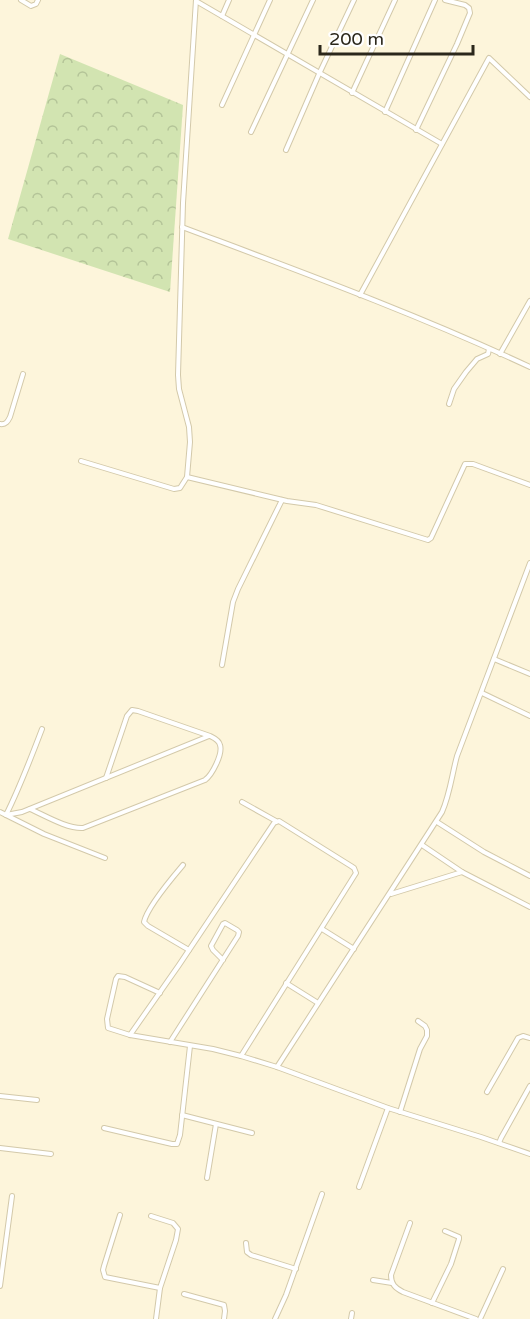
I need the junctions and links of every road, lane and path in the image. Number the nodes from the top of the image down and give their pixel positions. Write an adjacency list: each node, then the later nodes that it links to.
1 (21, 0): 2 (street)
2 (38, 0)
3 (229, 0): 12 (street)
4 (270, 0): 13 (street)
5 (313, 0): 14 (street)
6 (354, 0): 15 (street)
7 (395, 0): 16 (street)
8 (435, 0): 19 (street)
9 (445, 0): 11 (street)
10 (196, 1): 12 (street); 24 (street)
11 (455, 1): 20 (street)
12 (222, 16): 13 (street)
13 (254, 35): 14 (street); 18 (street)
14 (287, 55): 15 (street); 21 (street)
15 (319, 74): 16 (street); 23 (street)
16 (352, 93): 19 (street)
17 (530, 97): 22 (street)
18 (222, 105)
19 (385, 112): 20 (street)
20 (416, 130): 22 (street)
21 (251, 132)
22 (442, 144): 25 (street)
23 (286, 150)
24 (182, 227): 25 (street); 34 (street)
25 (360, 295): 27 (street)
26 (530, 300): 28 (street)
27 (489, 349): 28 (street); 31 (street)
28 (500, 354): 29 (street)
29 (530, 367)
30 (23, 374): 32 (street)
31 (449, 404)
32 (0, 424)
33 (81, 461): 34 (street)
34 (187, 477): 36 (street)
35 (530, 485): 36 (street)
36 (282, 500): 39 (street)
37 (530, 563): 38 (street)
38 (494, 659): 40 (street); 41 (street)
39 (222, 664)
40 (530, 674)
41 (482, 693): 42 (street); 51 (street)
42 (530, 716)
43 (42, 729): 49 (street)
44 (210, 736): 45 (street); 45 (street); 47 (street)
45 (106, 778): 47 (street)
46 (242, 802): 50 (street)
47 (30, 809): 49 (street)
48 (0, 813): 49 (street)
49 (6, 814): 53 (street)
50 (276, 822): 59 (street); 61 (street)
51 (437, 822): 52 (street); 56 (street)
52 (422, 846): 55 (street); 57 (street)
53 (105, 858)
54 (183, 865): 61 (street)
55 (462, 872): 57 (street); 58 (street)
56 (530, 876)
57 (390, 894): 60 (street)
58 (530, 907)
59 (322, 929): 60 (street); 63 (street)
60 (354, 949): 65 (street)
61 (189, 950): 64 (street)
62 (223, 960): 62 (street); 69 (street)
63 (286, 983): 65 (street); 71 (street)
64 (160, 993): 67 (street); 67 (street)
65 (318, 1003): 72 (street)
66 (418, 1021): 78 (street)
67 (130, 1035): 69 (street)
68 (530, 1038): 74 (street)
69 (171, 1041): 70 (street)
70 (190, 1046): 71 (street); 79 (street)
71 (241, 1056): 72 (street)
72 (277, 1067): 77 (street)
73 (530, 1086): 83 (street)
74 (487, 1092)
75 (0, 1096): 76 (street)
76 (36, 1100)
77 (388, 1108): 78 (street); 88 (street)
78 (400, 1112): 83 (street)
79 (182, 1115): 80 (street); 81 (street)
80 (216, 1124): 82 (street); 87 (street)
81 (104, 1128)
82 (252, 1134)
83 (499, 1143): 86 (street)
84 (0, 1148): 85 (street)
85 (51, 1154)
86 (530, 1154)
87 (207, 1178)
88 (359, 1186)
89 (322, 1194): 96 (street)
90 (12, 1196): 100 (street)
91 (120, 1215): 101 (street)
92 (151, 1216): 101 (street)
93 (410, 1222): 99 (street)
94 (445, 1231): 103 (street)
95 (246, 1243): 96 (street)
96 (296, 1269): 107 (street)
97 (503, 1269): 109 (street)
98 (373, 1280): 99 (street)
99 (392, 1283): 103 (street)
100 (0, 1286)
101 (160, 1288): 105 (street)
102 (184, 1294): 106 (street)
103 (432, 1303): 109 (street)
104 (352, 1313): 108 (street)
105 (156, 1319)
106 (224, 1319)
107 (275, 1319)
108 (351, 1319)
109 (478, 1319)

